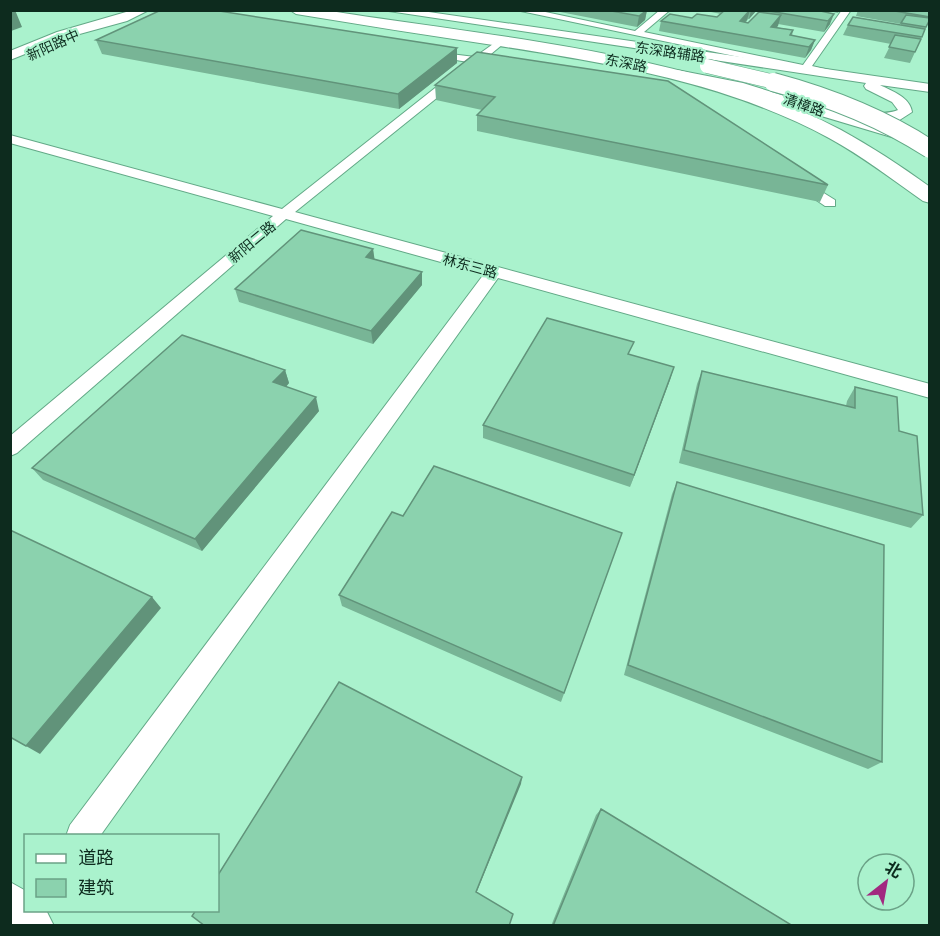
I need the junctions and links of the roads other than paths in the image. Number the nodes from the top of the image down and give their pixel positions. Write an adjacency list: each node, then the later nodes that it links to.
1 (118, 10): 10 (main road)
2 (130, 10): 10 (street, 新阳路中)
3 (144, 10): 10 (main road)
4 (296, 10): 13 (highway, 东深路)
5 (343, 10): 11 (highway, 东深路)
6 (520, 10): 12 (street)
7 (666, 10): 12 (street)
8 (847, 10): 19 (street)
9 (394, 11): 11 (highway); 21 (main road, 东深路辅路)
10 (95, 26): 15 (main road, 新阳路中); 17 (main road, 新阳路中)
11 (455, 27): 26 (highway, 东深路, bridge)
12 (638, 33): 19 (street)
13 (500, 42): 16 (street, 新阳二路); 20 (highway, 东深路)
14 (419, 51): 16 (street)
15 (10, 56)
16 (477, 60): 18 (street); 30 (street, 新阳二路)
17 (10, 64)
18 (512, 66)
19 (807, 66): 21 (street)
20 (677, 74): 23 (main road, 清樟路); 28 (highway, 东深路)
21 (847, 77): 22 (main road); 23 (main road)
22 (930, 88)
23 (826, 113): 25 (main road, 清樟路)
24 (10, 139): 30 (street, 林东三路)
25 (930, 142)
26 (930, 149)
27 (793, 177): 29 (street)
28 (930, 197)
29 (830, 202)
30 (283, 215): 31 (street, 林东三路); 33 (street, 新阳二路)
31 (494, 272): 32 (street, 林东三路); 34 (street)
32 (930, 391)
33 (10, 448)
34 (82, 834)

